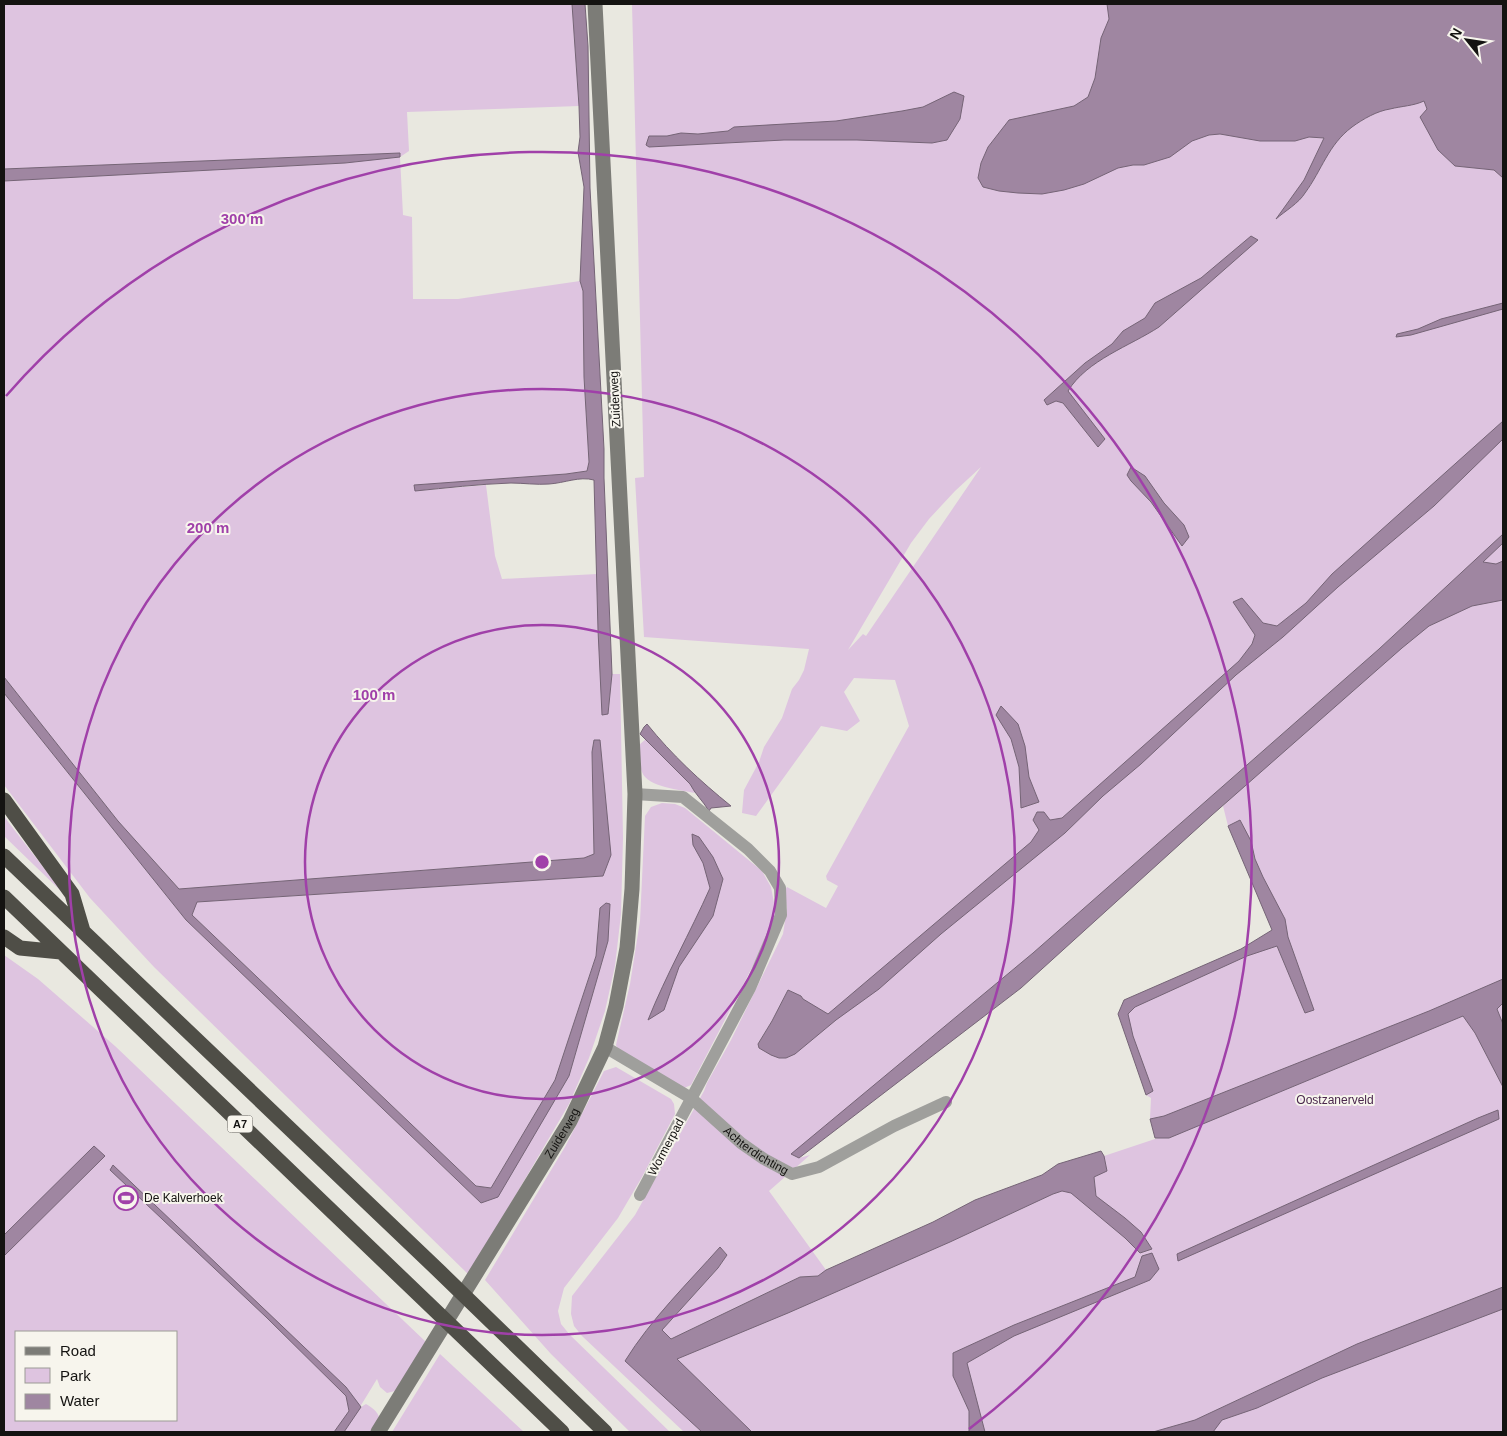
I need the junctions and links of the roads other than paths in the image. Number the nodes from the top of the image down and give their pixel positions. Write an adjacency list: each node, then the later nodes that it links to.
1 (595, 4): 2 (street, Zuiderweg)
2 (635, 794): 9 (street, Zuiderweg); 10 (street)
3 (4, 800): 6 (highway, A7)
4 (4, 856): 6 (highway, A7)
5 (4, 898): 8 (highway, A7)
6 (84, 932): 15 (highway, A7)
7 (4, 936): 8 (highway)
8 (61, 952): 14 (highway, A7)
9 (605, 1048): 10 (street, Achterdichting); 13 (street, Zuiderweg)
10 (691, 1098): 11 (street, Achterdichting); 12 (street, Wormerpad)
11 (946, 1102)
12 (640, 1195)
13 (378, 1432)
14 (562, 1432)
15 (605, 1432)

